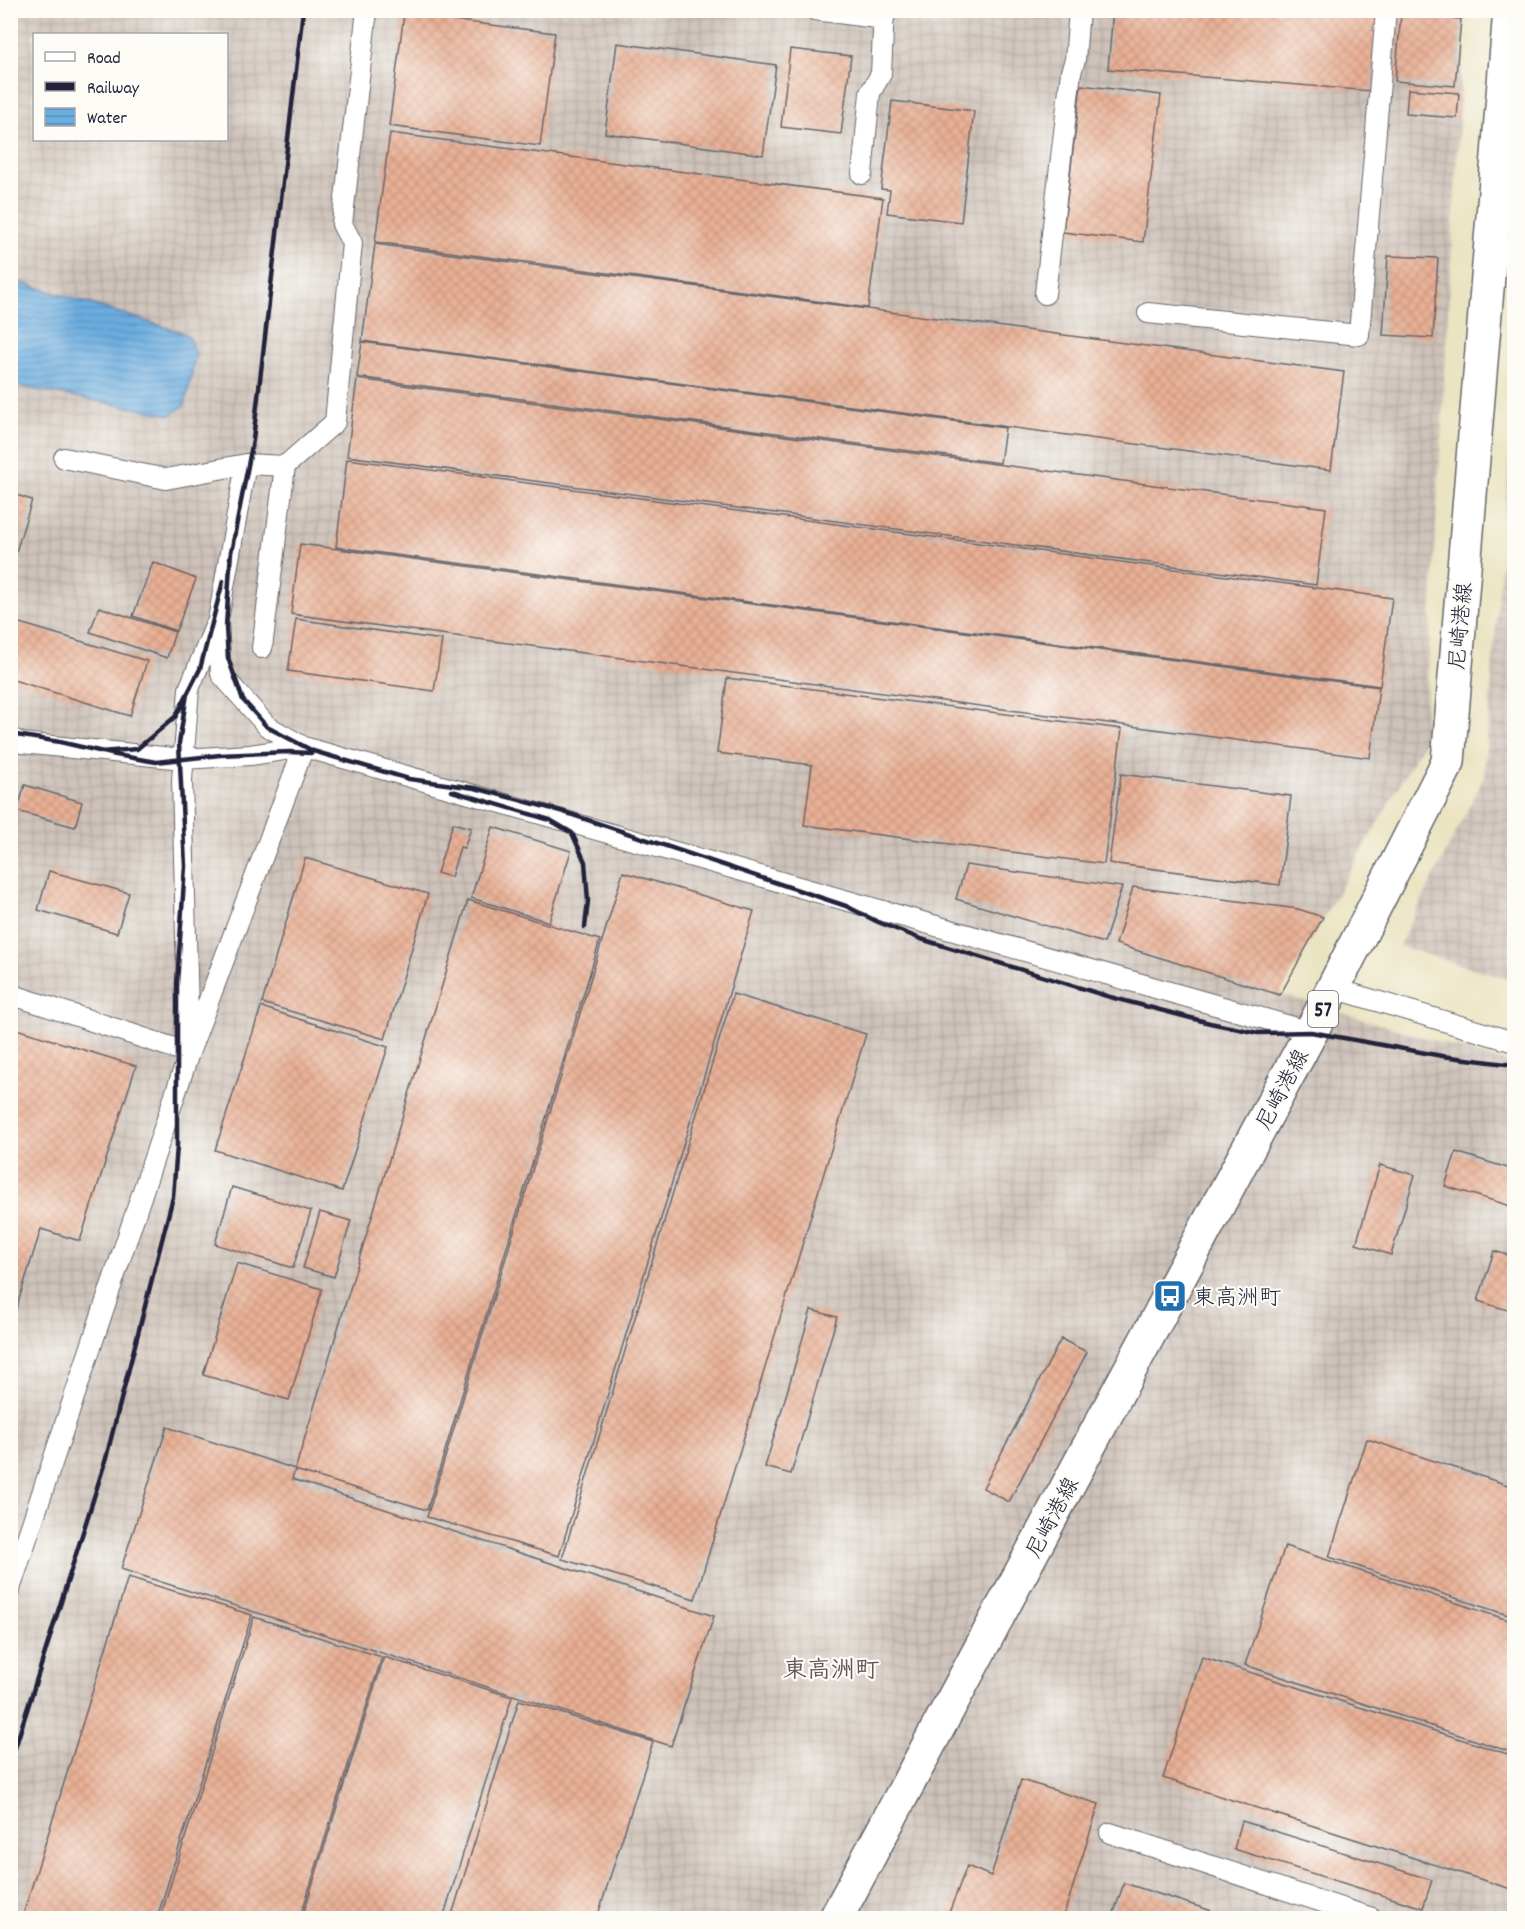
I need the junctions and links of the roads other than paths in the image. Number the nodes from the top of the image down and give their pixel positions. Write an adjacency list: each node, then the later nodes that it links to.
1 (367, 10): 12 (lane)
2 (815, 10): 6 (lane)
3 (1079, 10): 8 (lane)
4 (1386, 10): 9 (lane)
5 (1510, 10): 18 (main road, 尼崎港線 / 57)
6 (884, 15): 7 (lane)
7 (862, 174)
8 (1045, 294)
9 (1148, 313)
10 (64, 458): 11 (lane)
11 (246, 464): 12 (lane); 13 (lane)
12 (285, 466): 14 (lane)
13 (218, 620): 16 (lane); 17 (lane)
14 (262, 648)
15 (10, 738): 17 (lane)
16 (304, 747): 17 (lane); 20 (lane); 22 (lane)
17 (183, 759): 22 (lane)
18 (1333, 988): 20 (main road, 尼崎港線 / 57); 21 (lane)
19 (10, 994): 22 (lane)
20 (1311, 1032): 25 (main road, 尼崎港線 / 57)
21 (1515, 1042)
22 (189, 1053): 23 (lane)
23 (10, 1589)
24 (1110, 1833): 26 (lane)
25 (836, 1918)
26 (1372, 1918)

